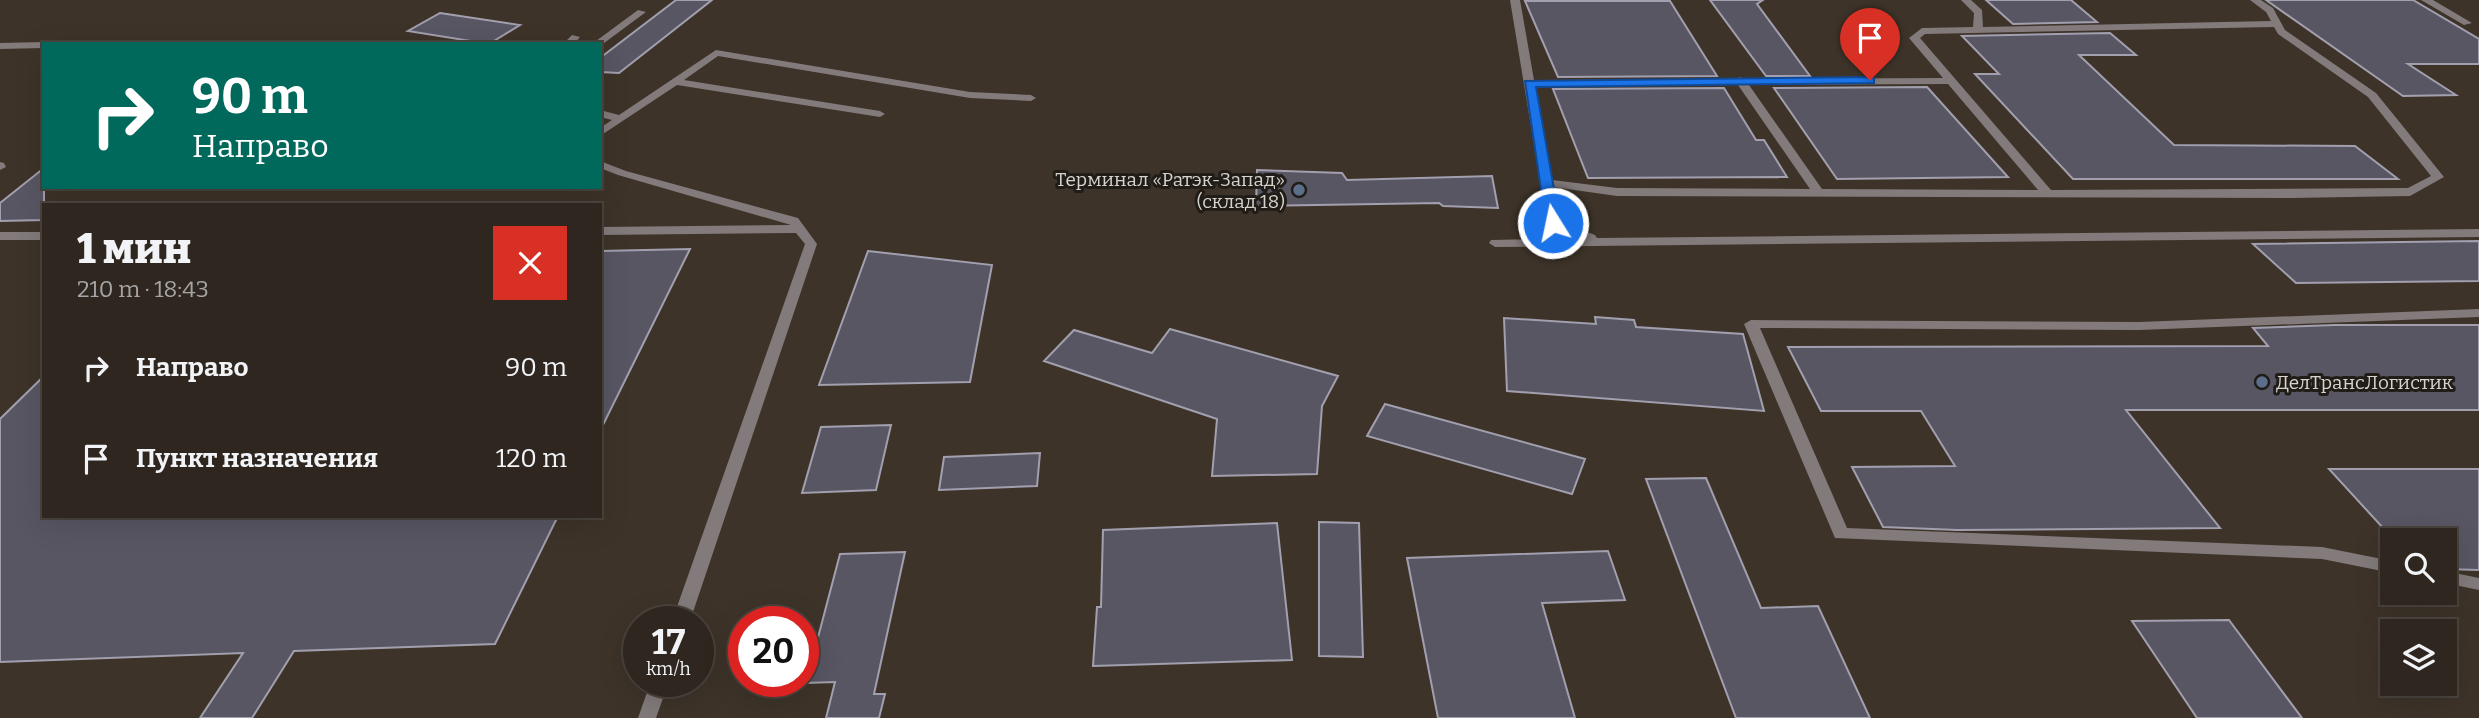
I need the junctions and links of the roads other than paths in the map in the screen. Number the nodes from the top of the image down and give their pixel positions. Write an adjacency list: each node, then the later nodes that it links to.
1 (1515, 0): 15 (lane)
2 (1966, 0): 8 (lane)
3 (2255, 0): 7 (lane)
4 (2426, 0): 6 (lane)
5 (641, 12): 9 (lane)
6 (2466, 23)
7 (2277, 24): 8 (lane); 24 (lane)
8 (1979, 28): 14 (lane)
9 (600, 42)
10 (42, 45): 11 (lane)
11 (0, 46)
12 (674, 80): 16 (lane); 18 (lane); 19 (lane)
13 (1740, 80): 14 (lane); 15 (lane); 23 (lane)
14 (1948, 81): 24 (lane)
15 (1529, 83): 22 (lane)
16 (1031, 98)
17 (602, 114): 19 (lane)
18 (880, 114)
19 (620, 118): 20 (lane)
20 (602, 132)
21 (602, 165): 25 (lane)
22 (1546, 183): 23 (lane); 30 (lane)
23 (1818, 192): 24 (lane)
24 (2047, 193)
25 (800, 229): 26 (lane); 36 (lane)
26 (602, 231)
27 (2479, 233): 30 (lane)
28 (0, 236): 29 (lane)
29 (42, 236)
30 (1599, 242): 31 (lane)
31 (1495, 243)
32 (2479, 313): 33 (lane)
33 (2380, 565)
34 (2457, 579): 35 (lane)
35 (2479, 584)
36 (686, 606)
37 (654, 697): 38 (lane)
38 (647, 718)

